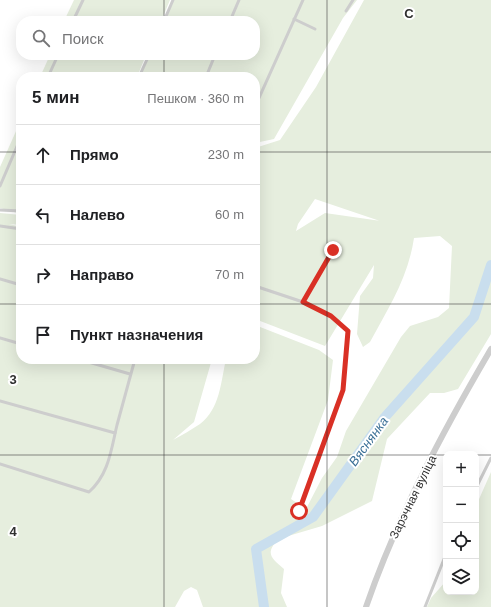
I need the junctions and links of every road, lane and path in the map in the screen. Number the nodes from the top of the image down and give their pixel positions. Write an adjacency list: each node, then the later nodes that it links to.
1 (83, 0): 7 (lane)
2 (173, 0): 8 (lane)
3 (239, 0): 9 (lane)
4 (303, 0): 10 (lane)
5 (353, 0): 6 (lane)
6 (346, 11)
7 (75, 16)
8 (166, 16)
9 (232, 16)
10 (294, 19): 11 (lane); 18 (lane)
11 (315, 28)
12 (56, 60): 15 (lane)
13 (147, 60): 16 (lane)
14 (213, 60): 17 (lane)
15 (50, 72)
16 (141, 72)
17 (208, 72)
18 (260, 96)
19 (16, 149): 20 (lane)
20 (0, 186)
21 (0, 210): 22 (lane)
22 (16, 210)
23 (0, 226): 24 (lane)
24 (16, 228)
25 (333, 250): 29 (lane)
26 (0, 279): 27 (lane)
27 (16, 284)
28 (260, 288): 29 (lane)
29 (303, 302): 41 (path)
30 (0, 338): 31 (lane)
31 (16, 343)
32 (491, 349): 43 (street, Зарэчная вуліца)
33 (95, 364): 35 (lane)
34 (133, 364): 35 (lane)
35 (130, 374): 37 (lane)
36 (0, 401): 37 (lane)
37 (115, 433): 39 (lane)
38 (491, 458): 40 (lane)
39 (0, 464)
40 (476, 487)
41 (299, 511)
42 (444, 559): 44 (lane)
43 (366, 607)
44 (425, 607)

